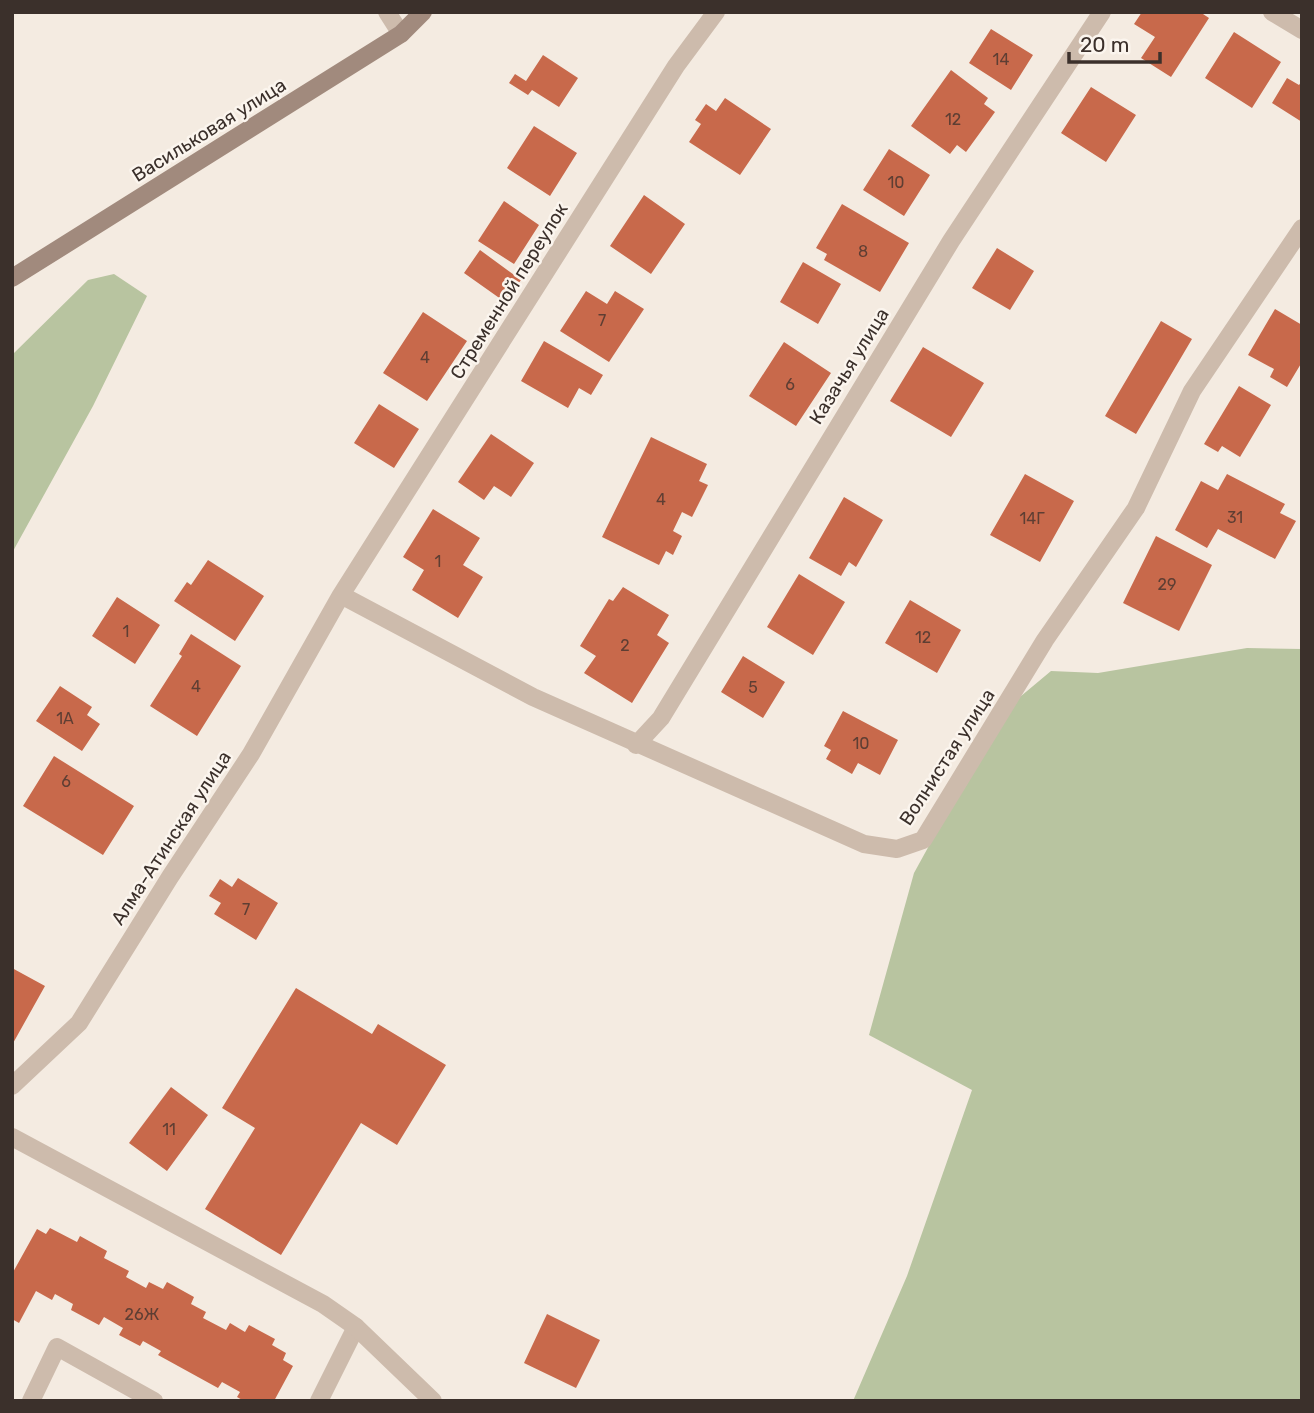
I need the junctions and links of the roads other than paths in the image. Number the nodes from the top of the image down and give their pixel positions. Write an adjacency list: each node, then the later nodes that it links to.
1 (387, 12): 7 (street)
2 (423, 12): 7 (street, Васильковая улица)
3 (716, 12): 10 (street, Стременной переулок)
4 (1102, 12): 11 (street, Казачья улица)
5 (1272, 12): 6 (street)
6 (1302, 30)
7 (401, 34): 9 (street, Васильковая улица)
8 (1302, 228): 11 (street, Волнистая улица)
9 (12, 278)
10 (341, 595): 11 (street, Волнистая улица); 12 (street, Алма-Атинская улица)
11 (636, 745)
12 (12, 1086)
13 (12, 1138): 14 (street)
14 (356, 1327): 17 (street); 18 (street)
15 (31, 1401): 16 (street)
16 (154, 1401)
17 (319, 1401)
18 (433, 1401)

